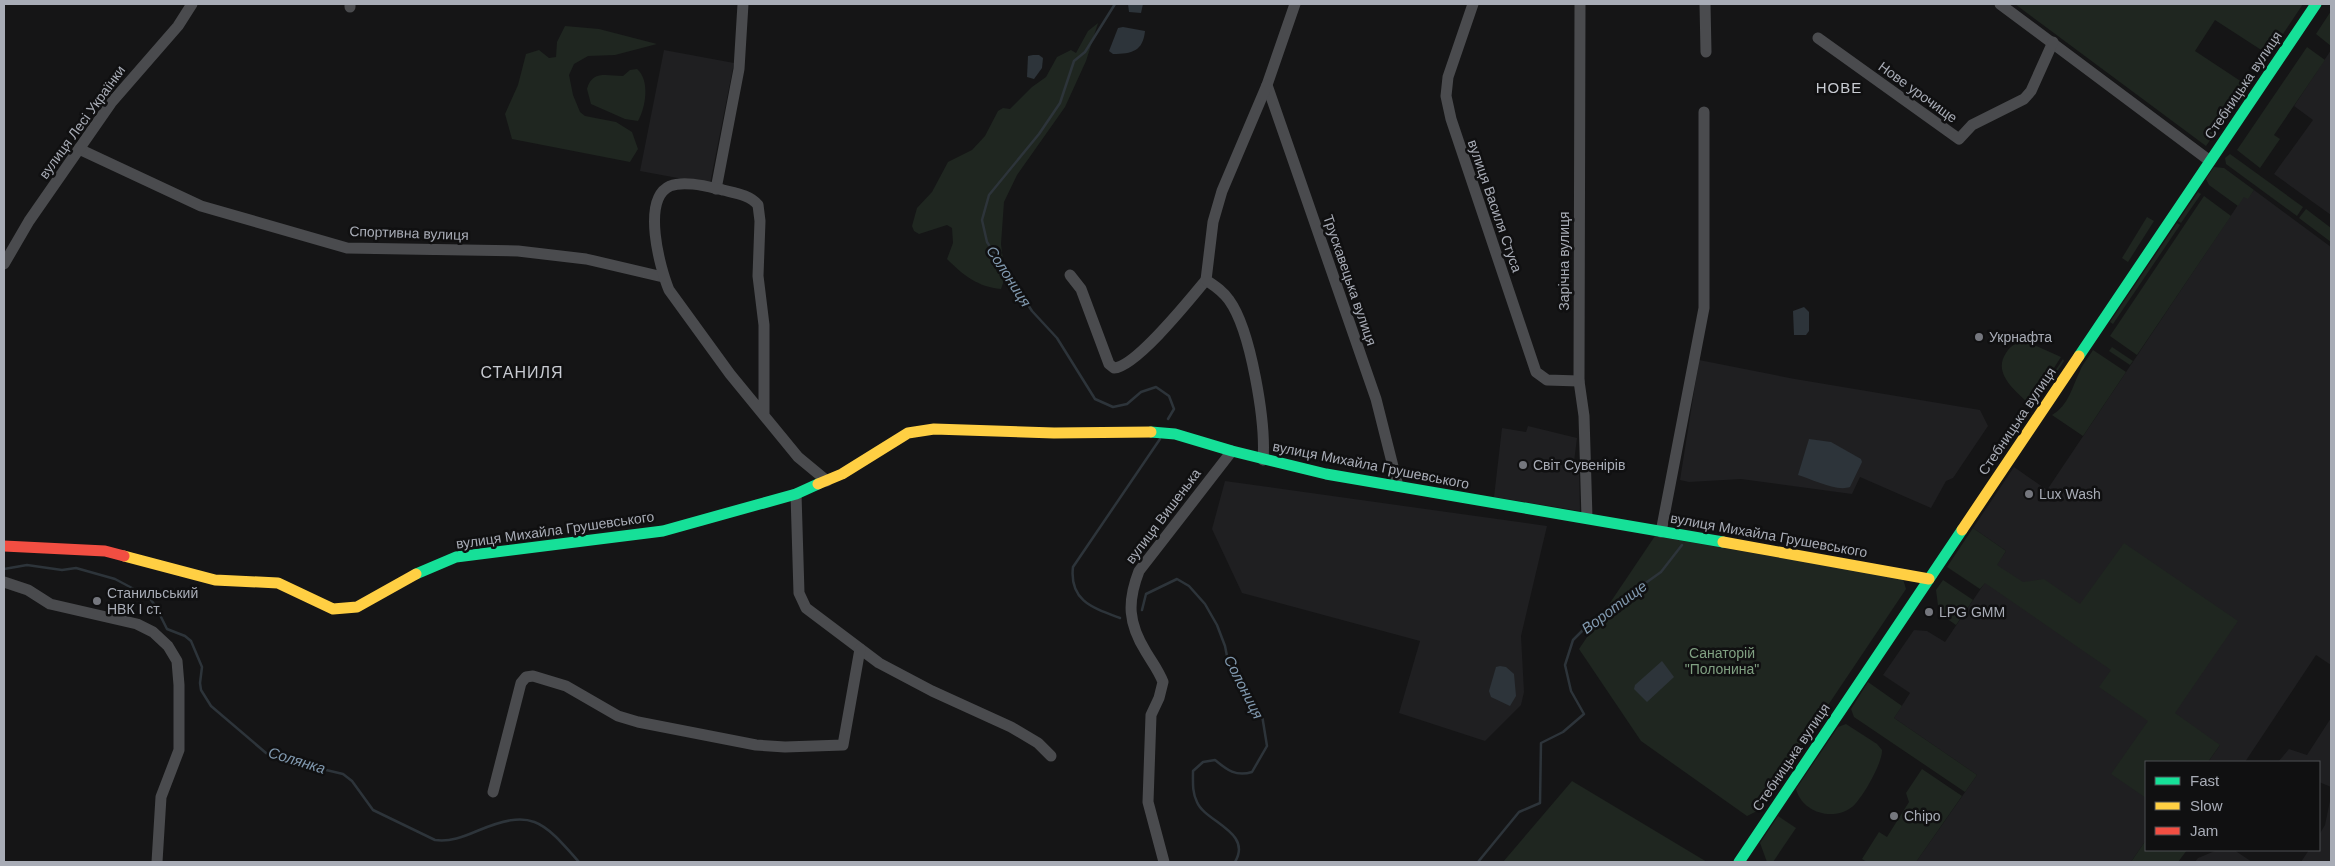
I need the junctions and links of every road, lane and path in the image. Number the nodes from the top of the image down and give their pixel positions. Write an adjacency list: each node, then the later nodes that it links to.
1 (192, 4): 14 (street, вулиця Лесі Українки)
2 (744, 4): 16 (street)
3 (1295, 4): 12 (street)
4 (1473, 4): 21 (street, вулиця Василя Стуса)
5 (1580, 4): 21 (street, Зарічна вулиця)
6 (1705, 4): 11 (street)
7 (2000, 4): 10 (street)
8 (2316, 4): 15 (street, Стебницька вулиця)
9 (1818, 38): 10 (street, Нове урочище)
10 (2053, 42): 15 (street)
11 (1706, 52)
12 (1267, 85): 20 (street); 26 (street, Трускавецька вулиця)
13 (1704, 112): 29 (street)
14 (79, 150): 17 (street, вулиця Лесі Українки); 19 (street, Спортивна вулиця)
15 (2210, 161): 31 (street, Стебницька вулиця)
16 (716, 189): 19 (street); 22 (street)
17 (4, 264)
18 (1070, 275): 20 (street)
19 (663, 277): 22 (street)
20 (1206, 280): 24 (street)
21 (1579, 382): 28 (street, Зарічна вулиця)
22 (764, 415): 25 (street)
23 (1232, 452): 24 (street, вулиця Михайла Грушевського); 25 (street, вулиця Михайла Грушевського); 38 (street, вулиця Вишенька)
24 (1263, 460): 26 (street, вулиця Михайла Грушевського)
25 (827, 481): 27 (street, вулиця Михайла Грушевського)
26 (1398, 486): 28 (street, вулиця Михайла Грушевського)
27 (796, 494): 30 (street, вулиця Михайла Грушевського); 33 (street)
28 (1587, 518): 29 (street, вулиця Михайла Грушевського)
29 (1661, 532): 31 (street, вулиця Михайла Грушевського)
30 (4, 546)
31 (1924, 578): 36 (street, Стебницька вулиця)
32 (4, 582): 37 (street)
33 (860, 649): 34 (street); 35 (street)
34 (1051, 756)
35 (493, 792)
36 (1741, 859)
37 (157, 862)
38 (1164, 862)

